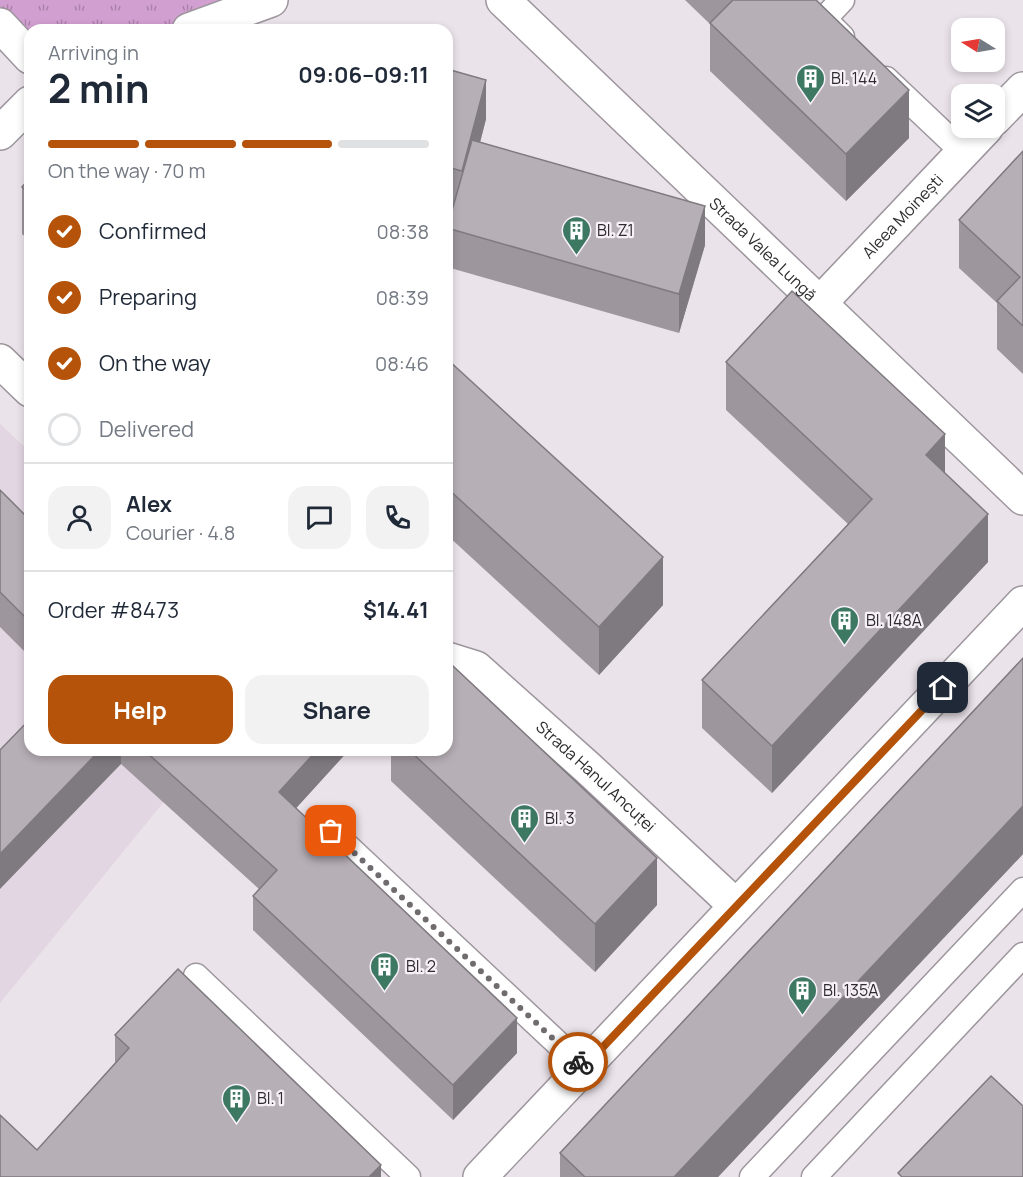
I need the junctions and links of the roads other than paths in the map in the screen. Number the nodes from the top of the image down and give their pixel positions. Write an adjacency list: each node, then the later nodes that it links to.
1 (271, 0): 4 (street)
2 (503, 0): 13 (street, Strada Valea Lungă)
3 (842, 0): 12 (lane)
4 (205, 24)
5 (0, 25): 6 (street)
6 (24, 51)
7 (1023, 89): 8 (street)
8 (1005, 108)
9 (24, 109): 10 (street)
10 (0, 133)
11 (976, 138): 12 (street, Aleea Moinești)
12 (963, 152): 13 (street, Aleea Moinești)
13 (820, 303): 16 (street, Strada Valea Lungă)
14 (0, 361): 15 (street)
15 (24, 384)
16 (1023, 498)
17 (1023, 603): 21 (street)
18 (453, 661): 21 (street, Strada Hanul Ancuței)
19 (331, 831): 24 (lane)
20 (1023, 890): 27 (lane)
21 (736, 906): 24 (street)
22 (1023, 955): 28 (lane)
23 (195, 976): 25 (lane)
24 (584, 1067): 26 (street)
25 (408, 1177)
26 (480, 1177)
27 (753, 1177)
28 (814, 1177)

